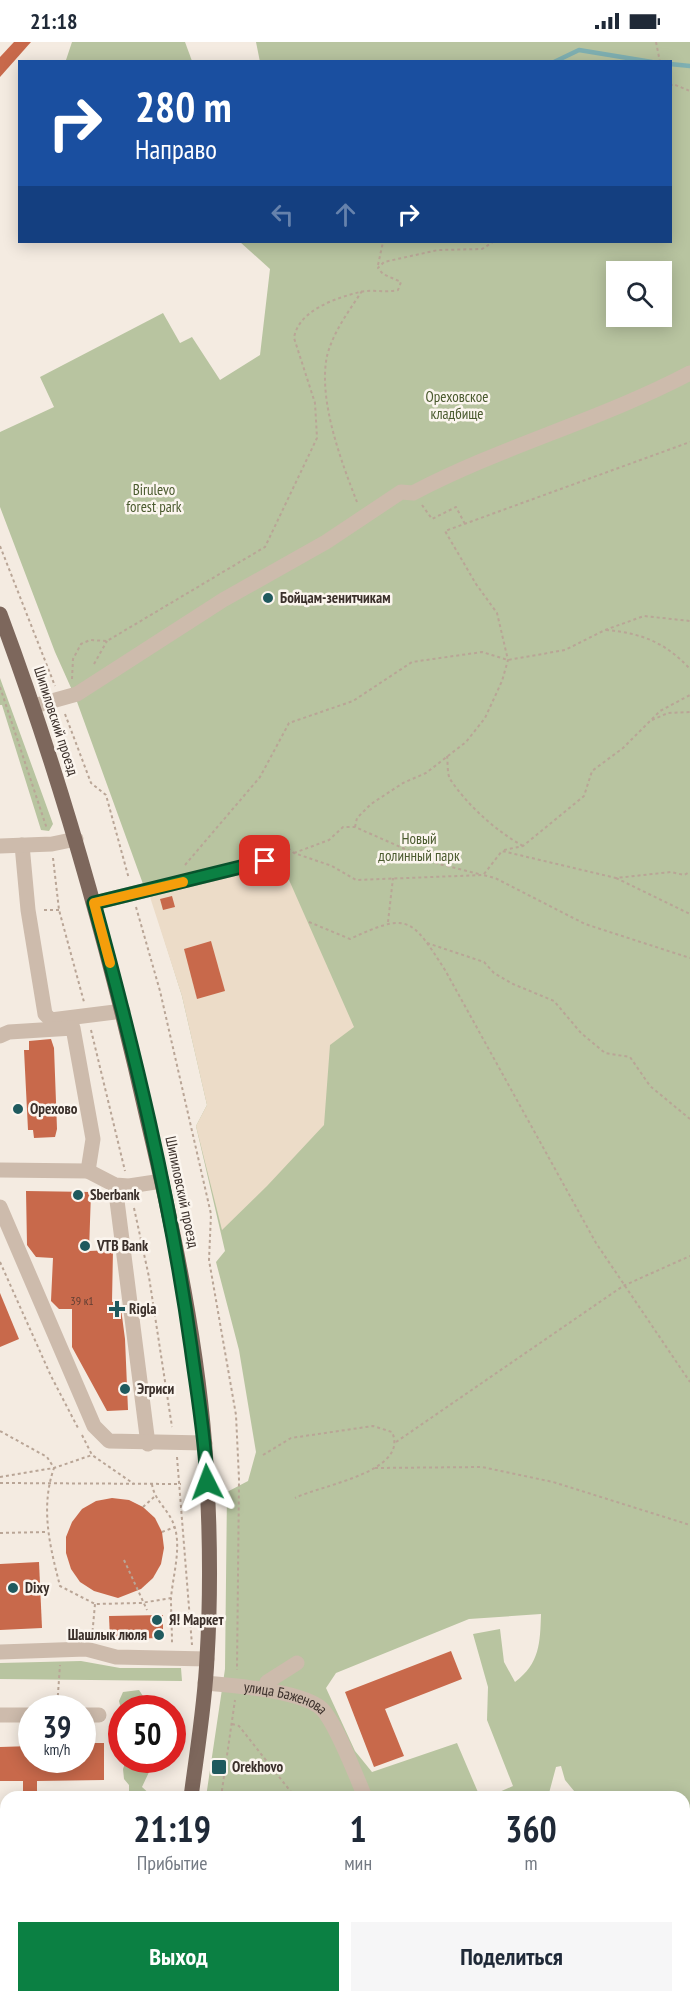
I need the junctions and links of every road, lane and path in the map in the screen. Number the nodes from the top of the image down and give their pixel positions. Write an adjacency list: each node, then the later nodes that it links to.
1 (656, 42): 2 (path)
2 (660, 60)
3 (672, 85): 4 (path)
4 (690, 91)
5 (383, 243): 7 (path)
6 (491, 243): 7 (path)
7 (378, 268): 8 (path)
8 (362, 291): 11 (path); 18 (path)
9 (690, 373): 11 (lane)
10 (690, 442): 13 (path)
11 (363, 516): 25 (lane)
12 (432, 519): 13 (path)
13 (465, 524): 19 (path)
14 (0, 546): 25 (path)
15 (0, 614): 27 (main road, Шипиловский проезд)
16 (690, 621): 17 (path)
17 (604, 630): 19 (path); 21 (path)
18 (107, 641): 20 (path); 22 (path)
19 (508, 660): 30 (path); 39 (path)
20 (92, 667)
21 (690, 669)
22 (77, 681)
23 (0, 687): 26 (path)
24 (690, 695): 29 (path)
25 (59, 697): 27 (lane); 44 (path)
26 (0, 702)
27 (34, 706): 32 (main road, Шипиловский проезд)
28 (690, 712): 29 (path)
29 (650, 721): 35 (path)
30 (447, 755): 31 (path); 35 (path)
31 (355, 827): 37 (path); 41 (path)
32 (75, 839): 33 (lane); 45 (main road, Шипиловский проезд)
33 (22, 845): 34 (lane); 51 (lane)
34 (0, 846)
35 (523, 846): 36 (path)
36 (502, 851): 41 (path); 43 (path)
37 (294, 853): 38 (path); 42 (path)
38 (267, 854): 44 (lane)
39 (192, 867)
40 (690, 872): 43 (path)
41 (483, 875): 42 (path); 50 (path)
42 (393, 878): 48 (path)
43 (616, 878): 46 (path)
44 (132, 893): 45 (lane); 94 (path)
45 (94, 903): 51 (main road, Шипиловский проезд)
46 (690, 914)
47 (309, 922): 48 (path)
48 (388, 922): 49 (path)
49 (427, 943): 53 (path); 60 (path)
50 (690, 958)
51 (123, 1011): 56 (main road, Шипиловский проезд)
52 (0, 1036): 55 (lane)
53 (690, 1119)
54 (1, 1167): 55 (lane)
55 (88, 1171): 57 (lane)
56 (162, 1181): 57 (lane); 64 (main road, Шипиловский проезд)
57 (115, 1185): 65 (lane)
58 (0, 1207): 65 (lane)
59 (690, 1256): 60 (path)
60 (623, 1286): 61 (path); 63 (path)
61 (690, 1382)
62 (0, 1431): 68 (path)
63 (396, 1442): 67 (path); 69 (path)
64 (205, 1443): 65 (lane); 91 (main road, Шипиловский проезд)
65 (148, 1444)
66 (93, 1455): 68 (path)
67 (262, 1455)
68 (54, 1468): 70 (path); 72 (path)
69 (375, 1468): 76 (path); 78 (path)
70 (0, 1477)
71 (0, 1483): 72 (path)
72 (49, 1483): 73 (path); 80 (path)
73 (152, 1484): 74 (path); 75 (path)
74 (181, 1484)
75 (154, 1497): 77 (path); 79 (path)
76 (295, 1498)
77 (143, 1507)
78 (690, 1525)
79 (175, 1527): 81 (path); 84 (path)
80 (47, 1532): 82 (path); 85 (path)
81 (162, 1532)
82 (0, 1533)
83 (123, 1560): 86 (path)
84 (171, 1598): 85 (path); 90 (path)
85 (95, 1604): 87 (path)
86 (147, 1610)
87 (92, 1639)
88 (61, 1650): 89 (lane); 91 (lane); 96 (path)
89 (0, 1652)
90 (172, 1652)
91 (207, 1659): 93 (main road, Шипиловский проезд)
92 (297, 1663): 95 (lane)
93 (205, 1683): 94 (lane, улица Баженова); 100 (main road, Шипиловский проезд)
94 (237, 1685): 95 (lane, улица Баженова); 99 (path)
95 (266, 1689): 103 (lane, улица Баженова)
96 (58, 1695)
97 (0, 1715): 98 (lane)
98 (18, 1715)
99 (232, 1724): 101 (path); 102 (path)
100 (192, 1791)
101 (222, 1791)
102 (290, 1791)
103 (362, 1791)

